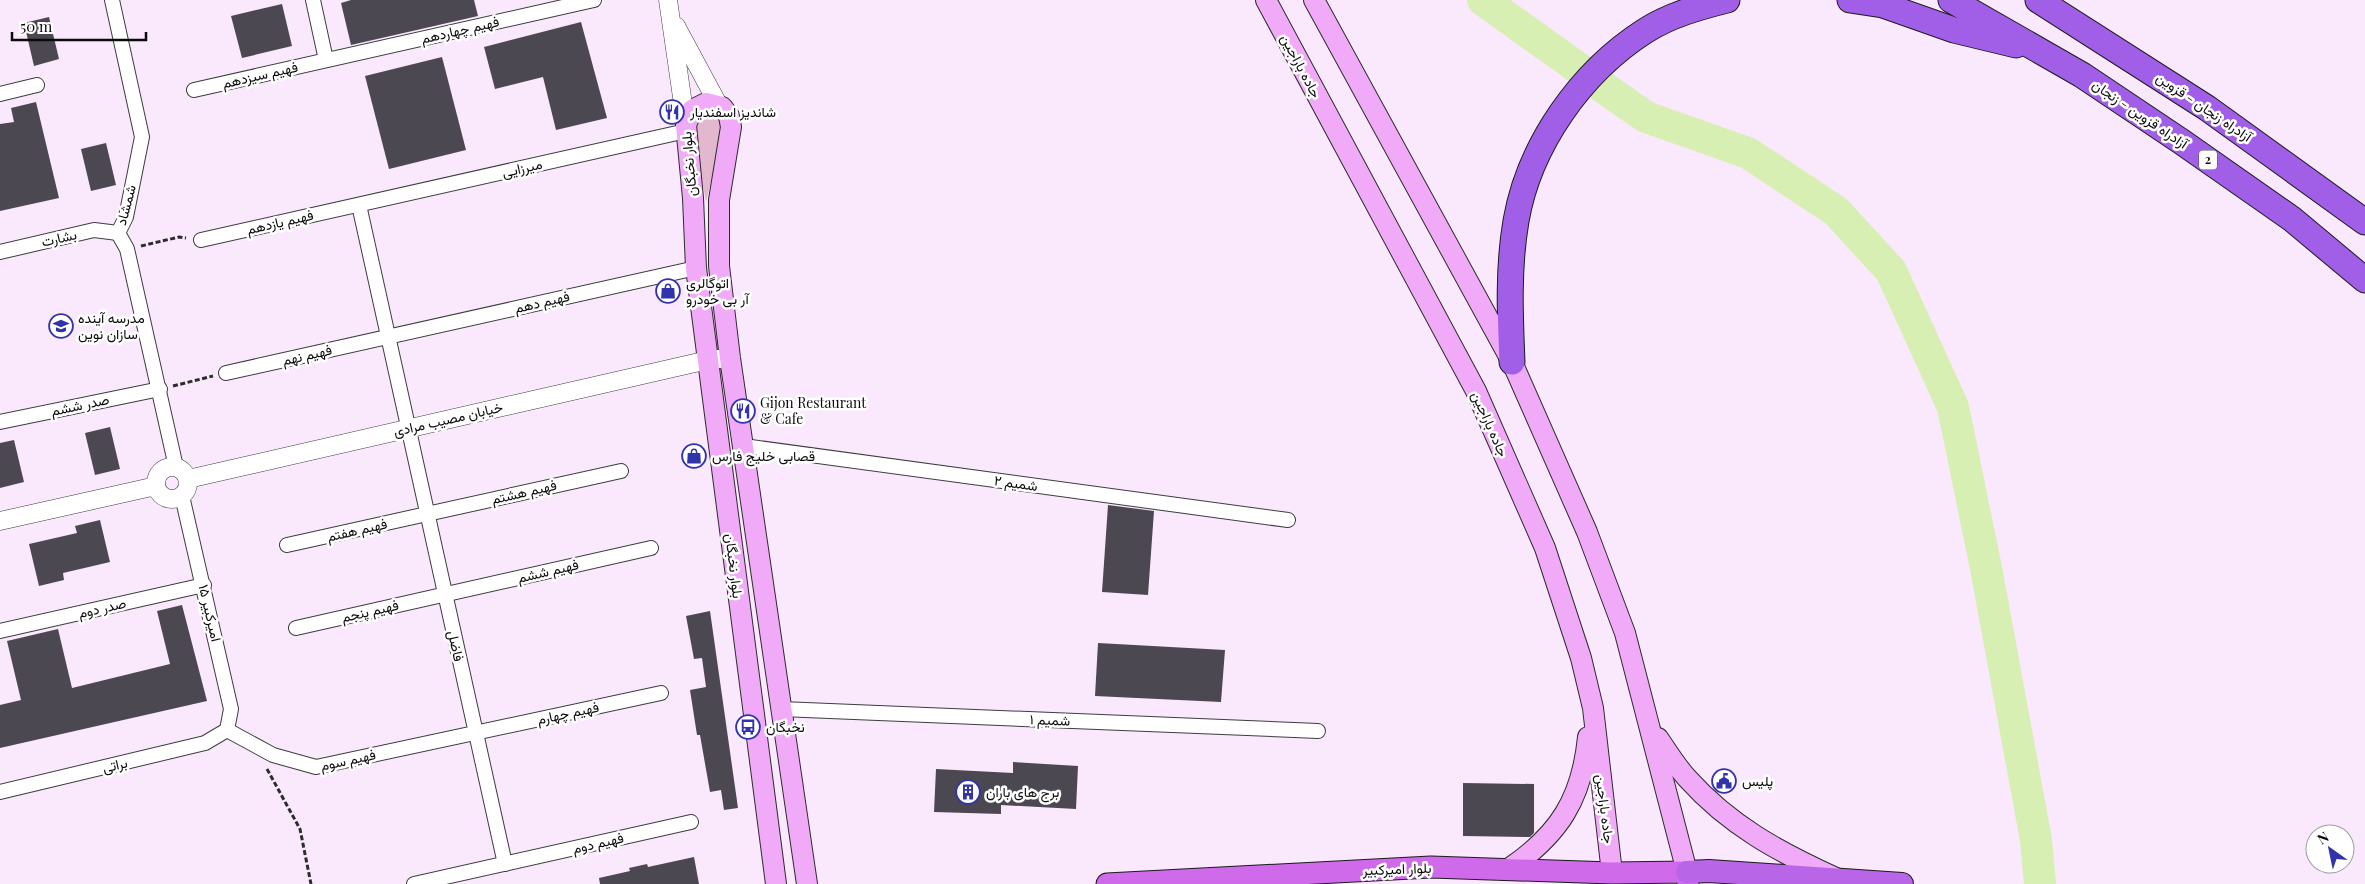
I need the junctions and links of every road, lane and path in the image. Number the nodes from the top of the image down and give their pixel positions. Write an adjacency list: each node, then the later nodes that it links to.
1 (112, 0): 22 (street, شمشاد)
2 (313, 0): 14 (street)
3 (594, 0): 14 (street, فهیم چهاردهم)
4 (1266, 0): 52 (main road, جاده باراجین)
5 (1314, 0): 31 (main road)
6 (1727, 0): 31 (highway)
7 (1850, 0): 13 (highway)
8 (1951, 0): 13 (highway, آزادراه قزوین - زنجان / 2)
9 (2038, 0): 12 (highway, آزادراه زنجان - قزوین)
10 (2063, 0): 12 (highway)
11 (669, 6): 18 (street); 19 (street)
12 (2101, 39): 21 (highway, آزادراه زنجان - قزوین)
13 (2042, 52): 27 (highway, آزادراه قزوین - زنجان / 2)
14 (326, 60): 16 (street, فهیم سیزدهم)
15 (37, 85): 17 (street)
16 (194, 90)
17 (0, 94)
18 (718, 104): 19 (main road, بلوار نخبگان); 29 (main road, بلوار نخبگان)
19 (686, 128): 20 (street, میرزایی); 26 (main road, بلوار نخبگان)
20 (358, 205): 23 (street, فهیم یازدهم); 28 (street, فاضل)
21 (2365, 222)
22 (118, 233): 24 (street, شمشاد); 25 (street, بشارت)
23 (201, 240): 24 (path)
24 (127, 249): 33 (street, شمشاد)
25 (0, 252)
26 (696, 268): 28 (street, فهیم دهم); 30 (main road, بلوار نخبگان)
27 (2365, 280)
28 (388, 337): 32 (street, فهیم نهم); 35 (street, فاضل)
29 (730, 358): 30 (street, خیابان مصیب مرادی); 36 (main road, بلوار نخبگان)
30 (708, 360): 35 (street, خیابان مصیب مرادی); 62 (main road, بلوار نخبگان)
31 (1512, 362): 53 (main road)
32 (226, 373): 33 (path)
33 (160, 389): 34 (street, صدر ششم); 38 (street, شمشاد)
34 (0, 422)
35 (408, 428): 38 (street, خیابان مصیب مرادی); 41 (street, فاضل)
36 (744, 446): 42 (street, شمیم ۲); 51 (main road, بلوار نخبگان)
37 (621, 471): 41 (street, فهیم هشتم)
38 (182, 473): 39 (street); 40 (street)
39 (156, 486): 40 (street); 43 (street)
40 (182, 496): 46 (street, امیرکبیر ۱۵)
41 (427, 514): 44 (street, فهیم هفتم); 47 (street, فاضل)
42 (1288, 520)
43 (0, 521)
44 (287, 545)
45 (651, 548): 47 (street, فهیم ششم)
46 (204, 585): 49 (street, صدر دوم); 54 (street, امیرکبیر ۱۵)
47 (445, 594): 48 (street, فهیم پنجم); 56 (street, فاضل)
48 (296, 628)
49 (0, 631)
50 (661, 693): 56 (street, فهیم چهارم)
51 (781, 708): 55 (street, شمیم ۱); 68 (main road, بلوار نخبگان)
52 (1593, 708): 61 (main road); 63 (main road, جاده باراجین)
53 (1650, 728): 64 (main road); 65 (main road)
54 (227, 730): 57 (street, فهیم سوم); 58 (street, براتی)
55 (1318, 731)
56 (476, 733): 57 (street, فهیم سوم); 60 (street, فاضل)
57 (254, 745): 66 (path)
58 (0, 792)
59 (691, 822): 60 (street, فهیم دوم)
60 (505, 864): 67 (street, فهیم دوم)
61 (1508, 870): 63 (main road, بلوار امیرکبیر); 69 (main road, بلوار امیرکبیر)
62 (772, 878)
63 (1613, 878): 64 (main road, بلوار امیرکبیر)
64 (1688, 878): 65 (highway)
65 (1840, 880): 70 (highway)
66 (311, 884)
67 (414, 884)
68 (807, 884)
69 (1107, 884)
70 (1902, 884)

